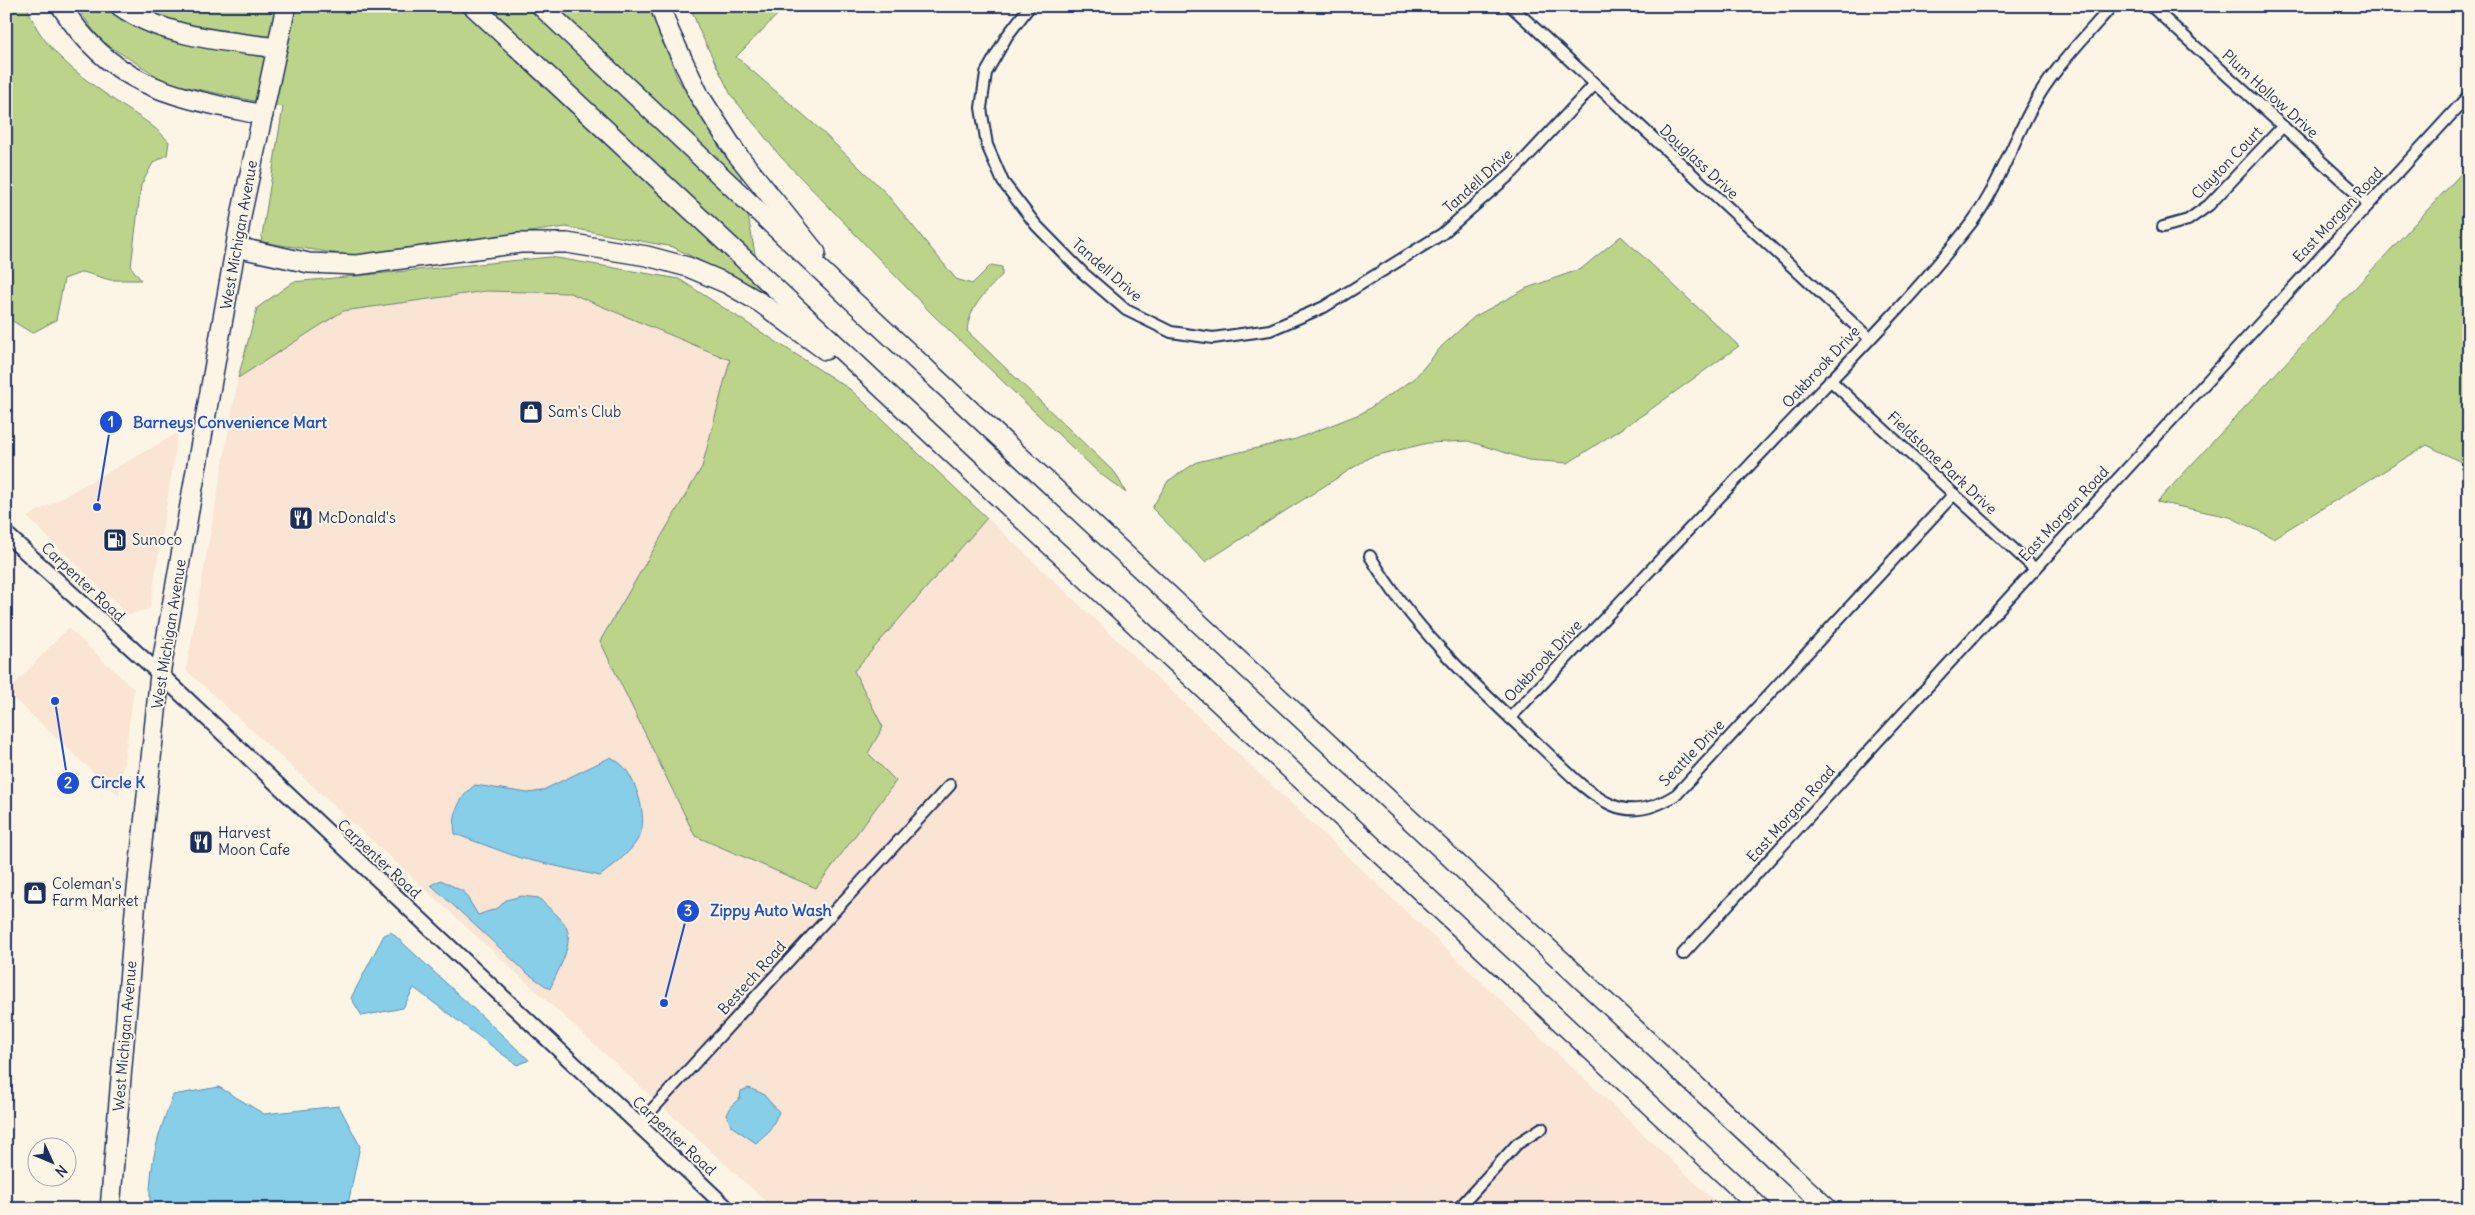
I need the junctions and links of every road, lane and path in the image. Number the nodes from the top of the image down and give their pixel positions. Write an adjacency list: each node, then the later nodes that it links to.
1 (61, 6): 14 (highway)
2 (120, 6): 11 (highway)
3 (286, 6): 11 (highway, West Michigan Avenue)
4 (473, 6): 22 (highway)
5 (540, 6): 19 (highway)
6 (660, 6): 19 (highway)
7 (1030, 6): 12 (street, Tandell Drive)
8 (1511, 6): 12 (street, Douglass Drive)
9 (2112, 6): 20 (street, Oakbrook Drive)
10 (2151, 6): 15 (street, Plum Hollow Drive)
11 (277, 48): 14 (highway, West Michigan Avenue)
12 (1594, 85): 20 (street, Douglass Drive)
13 (2469, 95): 16 (street, East Morgan Road)
14 (262, 115): 18 (highway, West Michigan Avenue)
15 (2283, 126): 16 (street, Plum Hollow Drive); 17 (street, Clayton Court)
16 (2368, 204): 26 (street, East Morgan Road)
17 (2163, 226)
18 (236, 247): 22 (highway); 27 (highway, West Michigan Avenue)
19 (851, 299): 37 (highway)
20 (1868, 338): 21 (street, Oakbrook Drive)
21 (1830, 380): 23 (street, Fieldstone Park Drive); 28 (street, Oakbrook Drive)
22 (916, 421): 36 (highway)
23 (1954, 494): 26 (street, Fieldstone Park Drive); 28 (street, Seattle Drive)
24 (6, 534): 27 (main road, Carpenter Road)
25 (1370, 556): 28 (street, Seattle Drive)
26 (2034, 568): 30 (street, East Morgan Road)
27 (160, 674): 31 (main road, Carpenter Road); 33 (highway, West Michigan Avenue)
28 (1510, 718)
29 (950, 786): 31 (street, Bestech Road)
30 (1683, 954)
31 (638, 1125): 34 (main road, Carpenter Road)
32 (1542, 1128): 35 (street)
33 (110, 1209)
34 (728, 1209)
35 (1458, 1209)
36 (1761, 1209)
37 (1828, 1209)

